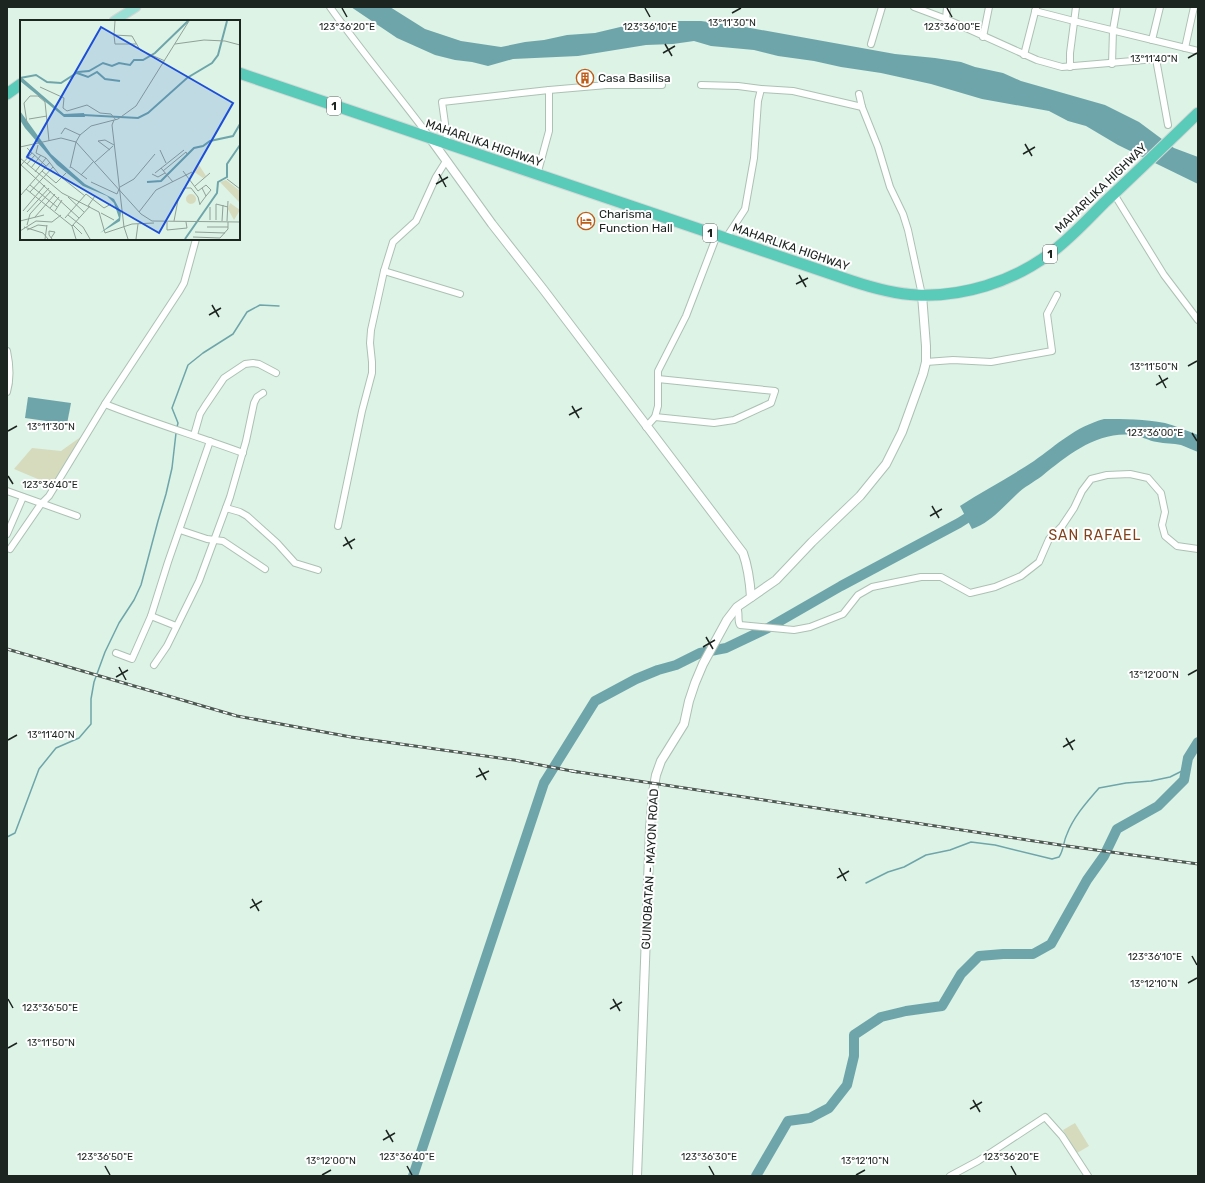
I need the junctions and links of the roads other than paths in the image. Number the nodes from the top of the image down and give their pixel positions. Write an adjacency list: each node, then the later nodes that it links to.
1 (136, 7): 13 (main road)
2 (330, 7): 35 (street)
3 (882, 7): 18 (street)
4 (914, 7): 12 (street)
5 (947, 7): 12 (street)
6 (989, 7): 16 (street)
7 (1076, 7): 14 (street)
8 (1117, 7): 15 (street)
9 (1160, 7): 17 (street)
10 (1194, 7): 19 (street)
11 (1036, 9): 14 (street); 21 (street)
12 (946, 19): 16 (street)
13 (116, 20)
14 (1074, 21): 15 (street); 23 (street)
15 (1113, 30): 17 (street); 22 (street)
16 (983, 37): 21 (street)
17 (1152, 40): 19 (street)
18 (871, 44)
19 (1185, 48): 20 (street)
20 (1198, 51)
21 (1024, 55): 23 (street)
22 (1112, 64): 23 (street); 34 (street)
23 (1070, 67)
24 (240, 73): 35 (highway, MAHARLIKA HIGHWAY / 1)
25 (20, 85): 30 (highway)
26 (662, 85): 29 (street)
27 (701, 85): 28 (street)
28 (761, 89): 32 (street); 40 (street)
29 (549, 90): 36 (street); 38 (street)
30 (7, 94)
31 (859, 94): 32 (street)
32 (862, 107): 44 (street)
33 (1198, 113): 39 (highway, MAHARLIKA HIGHWAY / 1)
34 (1168, 125)
35 (430, 138): 36 (highway, MAHARLIKA HIGHWAY / 1); 37 (main road)
36 (448, 144): 38 (highway, MAHARLIKA HIGHWAY / 1)
37 (446, 161): 42 (street); 55 (main road)
38 (537, 175): 40 (highway, MAHARLIKA HIGHWAY / 1)
39 (1114, 194): 44 (highway, MAHARLIKA HIGHWAY / 1); 46 (street)
40 (721, 237): 44 (highway, MAHARLIKA HIGHWAY / 1); 50 (street)
41 (196, 240): 53 (street)
42 (384, 271): 43 (street); 64 (street)
43 (460, 294)
44 (922, 295): 48 (main road, GUINOBATAN - MAYON ROAD)
45 (1057, 295): 48 (street)
46 (1198, 320)
47 (7, 351): 51 (street)
48 (926, 362): 72 (main road, GUINOBATAN - MAYON ROAD)
49 (276, 373): 56 (street)
50 (658, 379): 54 (street); 54 (street)
51 (7, 392)
52 (263, 393): 58 (street)
53 (105, 404): 56 (street); 61 (street)
54 (655, 417): 55 (street)
55 (646, 427): 72 (main road)
56 (194, 435): 57 (street)
57 (210, 441): 58 (street); 65 (street)
58 (242, 453): 62 (street)
59 (7, 491): 60 (street)
60 (23, 497): 61 (street); 66 (street)
61 (41, 504): 63 (street); 68 (street)
62 (226, 508): 67 (street); 71 (street)
63 (77, 516)
64 (338, 526)
65 (180, 530): 67 (street); 74 (street)
66 (7, 534)
67 (215, 540): 70 (street); 75 (street)
68 (10, 549)
69 (1198, 549): 73 (street)
70 (265, 569)
71 (318, 570)
72 (751, 597): 73 (main road, GUINOBATAN - MAYON ROAD)
73 (737, 607): 78 (main road, GUINOBATAN - MAYON ROAD)
74 (151, 616): 75 (street); 76 (street)
75 (176, 626): 77 (street)
76 (116, 653)
77 (154, 666)
78 (637, 1176)
79 (950, 1176): 80 (street)
80 (1088, 1176)

